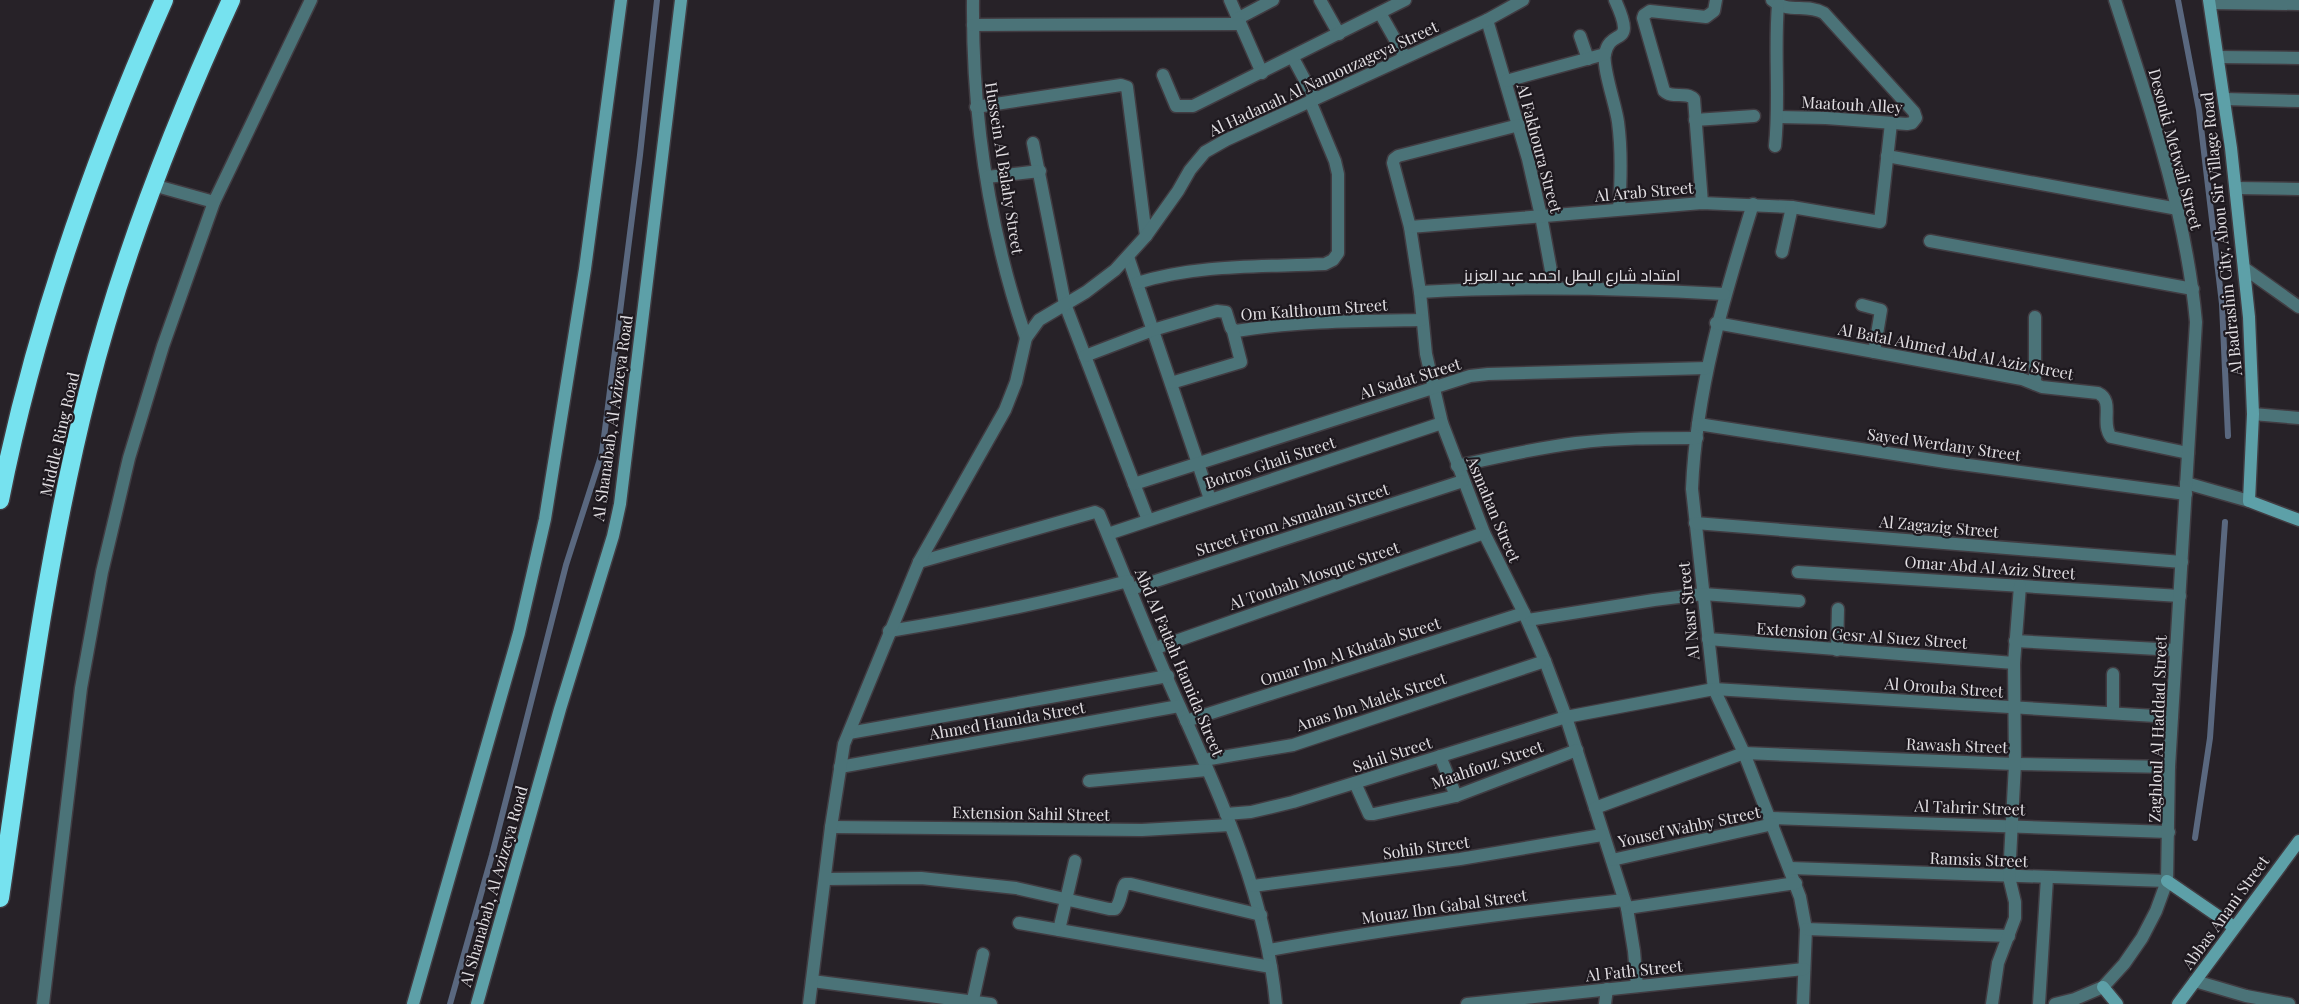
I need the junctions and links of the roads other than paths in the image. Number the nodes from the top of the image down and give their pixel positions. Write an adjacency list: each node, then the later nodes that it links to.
1 (164, 0): 98 (highway)
2 (231, 0): 50 (highway, Middle Ring Road)
3 (311, 0): 53 (street)
4 (621, 0): 182 (street)
5 (681, 0): 183 (street, Al Shanabab, Al Azizeya Road)
6 (973, 0): 24 (street, Hussein Al Balahy Street)
7 (1230, 0): 22 (street)
8 (1273, 0): 22 (street)
9 (1320, 0): 25 (street)
10 (1523, 0): 17 (street, Al Hadanah Al Namouzageya Street)
11 (1615, 0): 23 (street)
12 (1716, 0): 20 (street)
13 (2115, 0): 58 (street, Desouki Metwali Street)
14 (1398, 2): 19 (street)
15 (2210, 2): 18 (street); 29 (street, Al Badrashin City, Abou Sir Village Road)
16 (1775, 3): 41 (street); 43 (street, Maatouh Alley)
17 (1504, 4): 21 (street, Al Hadanah Al Namouzageya Street)
18 (2299, 4)
19 (1380, 13): 25 (street); 28 (street)
20 (1643, 18): 23 (street); 42 (street)
21 (1486, 20): 28 (street, Al Hadanah Al Namouzageya Street); 35 (street, Al Fakhoura Street)
22 (1239, 21): 24 (street); 33 (street)
23 (1625, 24): 27 (street)
24 (972, 26): 39 (street, Hussein Al Balahy Street)
25 (1339, 34): 30 (street)
26 (1580, 36): 32 (street)
27 (1605, 54): 32 (street); 57 (street)
28 (1405, 57): 37 (street, Al Hadanah Al Namouzageya Street)
29 (2219, 57): 31 (street); 36 (street, Al Badrashin City, Abou Sir Village Road)
30 (1293, 58): 33 (street); 37 (street)
31 (2299, 58)
32 (1588, 59): 35 (street)
33 (1262, 73): 34 (street)
34 (1163, 75)
35 (1506, 81): 44 (street, Al Fakhoura Street)
36 (2225, 99): 38 (street); 51 (street, Al Badrashin City, Abou Sir Village Road)
37 (1312, 100): 61 (street, Al Hadanah Al Namouzageya Street); 66 (street)
38 (2299, 101)
39 (976, 106): 49 (street, Hussein Al Balahy Street); 61 (street)
40 (1754, 116): 42 (street)
41 (1778, 117): 43 (street, Maatouh Alley); 46 (street)
42 (1695, 120): 54 (street)
43 (1891, 123): 47 (street)
44 (1519, 125): 59 (street, Al Fakhoura Street); 60 (street, Asmahan Street)
45 (1034, 143): 48 (street)
46 (1774, 146)
47 (1887, 156): 56 (street, Al Arab Street); 58 (street)
48 (1040, 171): 49 (street); 71 (street)
49 (987, 177): 79 (street, Hussein Al Balahy Street)
50 (153, 185): 53 (street); 160 (highway, Middle Ring Road)
51 (2236, 188): 52 (street); 65 (street, Al Badrashin City, Abou Sir Village Road)
52 (2299, 189)
53 (214, 202): 181 (street)
54 (1702, 203): 55 (street, Al Arab Street); 57 (street, Al Arab Street)
55 (1753, 204): 56 (street, Al Arab Street); 70 (street, Al Nasr Street)
56 (1792, 207): 63 (street)
57 (1619, 209): 59 (street, Al Arab Street)
58 (2178, 209): 68 (street, Desouki Metwali Street)
59 (1541, 216): 60 (street, Al Arab Street); 67 (street, Al Fakhoura Street)
60 (1410, 227): 69 (street, Asmahan Street)
61 (1146, 236): 64 (street, Al Hadanah Al Namouzageya Street)
62 (1930, 241): 68 (street)
63 (1782, 252)
64 (1128, 257): 66 (street); 71 (street, Al Hadanah Al Namouzageya Street)
65 (2244, 268): 73 (street); 86 (street, Al Badrashin City, Abou Sir Village Road)
66 (1137, 283): 77 (street)
67 (1554, 287): 69 (street, امتداد شارع البطل احمد عبد العزيز); 70 (street, امتداد شارع البطل احمد عبد العزيز)
68 (2193, 289): 91 (street, Desouki Metwali Street)
69 (1420, 292): 75 (street, Asmahan Street)
70 (1725, 294): 76 (street, Al Nasr Street)
71 (1065, 304): 79 (street, Al Hadanah Al Namouzageya Street); 81 (street)
72 (1862, 305): 80 (street)
73 (2299, 307)
74 (2035, 317): 84 (street)
75 (1422, 320): 78 (street, Om Kalthoum Street); 85 (street, Asmahan Street)
76 (1716, 323): 80 (street, Al Batal Ahmed Abd Al Aziz Street); 82 (street, Al Nasr Street)
77 (1153, 330): 78 (street, Om Kalthoum Street); 81 (street, Om Kalthoum Street); 83 (street)
78 (1233, 331): 83 (street)
79 (1026, 338): 105 (street, Al Hadanah Al Namouzageya Street)
80 (1874, 352): 84 (street, Al Batal Ahmed Abd Al Aziz Street)
81 (1085, 356): 95 (street)
82 (1707, 368): 85 (street, Al Sadat Street); 89 (street, Al Nasr Street)
83 (1171, 383): 92 (street)
84 (2035, 384): 91 (street, Al Batal Ahmed Abd Al Aziz Street)
85 (1433, 388): 88 (street, Asmahan Street); 92 (street, Al Sadat Street)
86 (2253, 414): 87 (street); 99 (street, Al Badrashin City, Abou Sir Village Road)
87 (2299, 418)
88 (1442, 423): 93 (street, Asmahan Street); 97 (street, Botros Ghali Street)
89 (1698, 424): 90 (street, Al Nasr Street); 96 (street, Sayed Werdany Street)
90 (1697, 438): 93 (street); 102 (street, Al Nasr Street)
91 (2188, 453): 96 (street, Zaghloul Al Haddad Street)
92 (1198, 463): 95 (street, Al Sadat Street); 97 (street)
93 (1457, 466): 94 (street, Asmahan Street)
94 (1463, 481): 103 (street, Asmahan Street); 108 (street, Street From Asmahan Street)
95 (1134, 484): 100 (street)
96 (2186, 488): 99 (street, Sayed Werdany Street); 106 (street, Zaghloul Al Haddad Street)
97 (1210, 499): 100 (street, Botros Ghali Street)
98 (0, 500)
99 (2249, 501): 101 (street)
100 (1148, 520): 104 (street, Botros Ghali Street)
101 (2299, 520)
102 (1695, 523): 106 (street, Al Zagazig Street); 110 (street, Al Nasr Street)
103 (1484, 533): 114 (street, Asmahan Street); 118 (street, Al Toubah Mosque Street)
104 (1108, 534): 105 (street, Abd Al Fattah Hamida Street); 108 (street, Abd Al Fattah Hamida Street)
105 (919, 562): 115 (street, Al Hadanah Al Namouzageya Street)
106 (2182, 562): 111 (street, Zaghloul Al Haddad Street)
107 (1798, 572): 109 (street, Omar Abd Al Aziz Street)
108 (1129, 585): 115 (street, Street From Asmahan Street); 118 (street, Abd Al Fattah Hamida Street)
109 (2020, 586): 111 (street, Omar Abd Al Aziz Street); 117 (street)
110 (1703, 594): 112 (street, Omar Ibn Al Khatab Street); 114 (street, Omar Ibn Al Khatab Street); 116 (street, Al Nasr Street)
111 (2180, 596): 120 (street, Zaghloul Al Haddad Street)
112 (1799, 601)
113 (1838, 609): 119 (street)
114 (1526, 616): 121 (street, Asmahan Street); 131 (street, Omar Ibn Al Khatab Street)
115 (889, 631): 132 (street, Al Hadanah Al Namouzageya Street)
116 (1708, 639): 119 (street, Extension Gesr Al Suez Street); 125 (street, Al Nasr Street)
117 (2015, 641): 120 (street); 122 (street)
118 (1156, 648): 124 (street, Abd Al Fattah Hamida Street)
119 (1837, 650): 122 (street, Extension Gesr Al Suez Street)
120 (2176, 650): 130 (street, Zaghloul Al Haddad Street)
121 (1545, 661): 129 (street, Asmahan Street); 137 (street, Anas Ibn Malek Street)
122 (2014, 663): 127 (street)
123 (2114, 674): 128 (street)
124 (1168, 676): 126 (street, Abd Al Fattah Hamida Street); 132 (street)
125 (1714, 689): 127 (street, Al Orouba Street); 129 (street, Al Orouba Street); 134 (street, Al Nasr Street)
126 (1179, 706): 131 (street, Abd Al Fattah Hamida Street); 138 (street, Ahmed Hamida Street)
127 (2013, 708): 128 (street, Al Orouba Street); 136 (street)
128 (2113, 713): 130 (street, Al Orouba Street)
129 (1566, 717): 133 (street, Asmahan Street); 135 (street, Sahil Street)
130 (2172, 717): 139 (street, Zaghloul Al Haddad Street)
131 (1186, 721): 137 (street, Abd Al Fattah Hamida Street)
132 (849, 733): 138 (street, Al Hadanah Al Namouzageya Street)
133 (1577, 750): 142 (street, Maahfouz Street); 143 (street, Asmahan Street)
134 (1744, 753): 136 (street, Rawash Street); 143 (street); 145 (street, Al Nasr Street)
135 (1440, 756): 141 (street, Sahil Street); 142 (street)
136 (2014, 764): 139 (street, Rawash Street); 146 (street)
137 (1205, 765): 140 (street, Anas Ibn Malek Street); 144 (street, Abd Al Fattah Hamida Street)
138 (840, 767): 147 (street, Al Hadanah Al Namouzageya Street)
139 (2169, 767): 148 (street, Zaghloul Al Haddad Street)
140 (1089, 781)
141 (1355, 783): 142 (street, Maahfouz Street); 144 (street, Sahil Street)
142 (1456, 796)
143 (1595, 808): 149 (street, Asmahan Street)
144 (1228, 820): 147 (street, Extension Sahil Street); 159 (street, Abd Al Fattah Hamida Street)
145 (1771, 821): 146 (street, Al Tahrir Street); 151 (street, Yousef Wahby Street); 153 (street, Al Nasr Street)
146 (2012, 825): 148 (street, Al Tahrir Street); 154 (street)
147 (831, 827): 156 (street, Al Hadanah Al Namouzageya Street)
148 (2169, 832): 157 (street, Zaghloul Al Haddad Street)
149 (1602, 835): 151 (street, Asmahan Street); 159 (street, Sohib Street)
150 (2299, 841): 165 (street, Abbas Anani Street)
151 (1612, 860): 162 (street, Asmahan Street)
152 (1076, 861): 161 (street)
153 (1790, 868): 154 (street, Ramsis Street); 158 (street, Al Nasr Street)
154 (2009, 877): 155 (street, Ramsis Street); 168 (street)
155 (2047, 878): 157 (street, Ramsis Street); 190 (street)
156 (825, 879): 161 (street); 173 (street, Al Hadanah Al Namouzageya Street)
157 (2167, 881): 165 (street); 176 (street, Zaghloul Al Haddad Street)
158 (1796, 883): 162 (street, Mouaz Ibn Gabal Street); 166 (street, Al Nasr Street)
159 (1253, 886): 163 (street, Abd Al Fattah Hamida Street)
160 (0, 898)
161 (1067, 899): 163 (street); 167 (street)
162 (1625, 904): 169 (street, Mouaz Ibn Gabal Street); 175 (street, Asmahan Street)
163 (1261, 915): 169 (street, Abd Al Fattah Hamida Street)
164 (1019, 923): 167 (street)
165 (2234, 927): 174 (street, Abbas Anani Street)
166 (1806, 929): 168 (street); 172 (street, Al Nasr Street)
167 (1059, 930): 171 (street)
168 (2009, 936): 189 (street)
169 (1269, 950): 171 (street, Abd Al Fattah Hamida Street)
170 (982, 954): 179 (street)
171 (1271, 967): 186 (street, Abd Al Fattah Hamida Street)
172 (1804, 969): 175 (street, Al Fath Street); 188 (street, Al Nasr Street)
173 (812, 981): 179 (street); 184 (street, Al Hadanah Al Namouzageya Street)
174 (2195, 981): 193 (street, Abbas Anani Street); 194 (street)
175 (1637, 986): 177 (street, Al Fath Street)
176 (2103, 987): 191 (street); 192 (street)
177 (1607, 989): 178 (street, Al Fath Street); 187 (street)
178 (1540, 1000): 180 (street, Al Fath Street)
179 (972, 1003): 185 (street)
180 (1474, 1003)
181 (43, 1004)
182 (413, 1004)
183 (477, 1004)
184 (809, 1004)
185 (991, 1004)
186 (1276, 1004)
187 (1605, 1004)
188 (1803, 1004)
189 (1992, 1004)
190 (2039, 1004)
191 (2055, 1004)
192 (2117, 1004)
193 (2178, 1004)
194 (2289, 1004)

